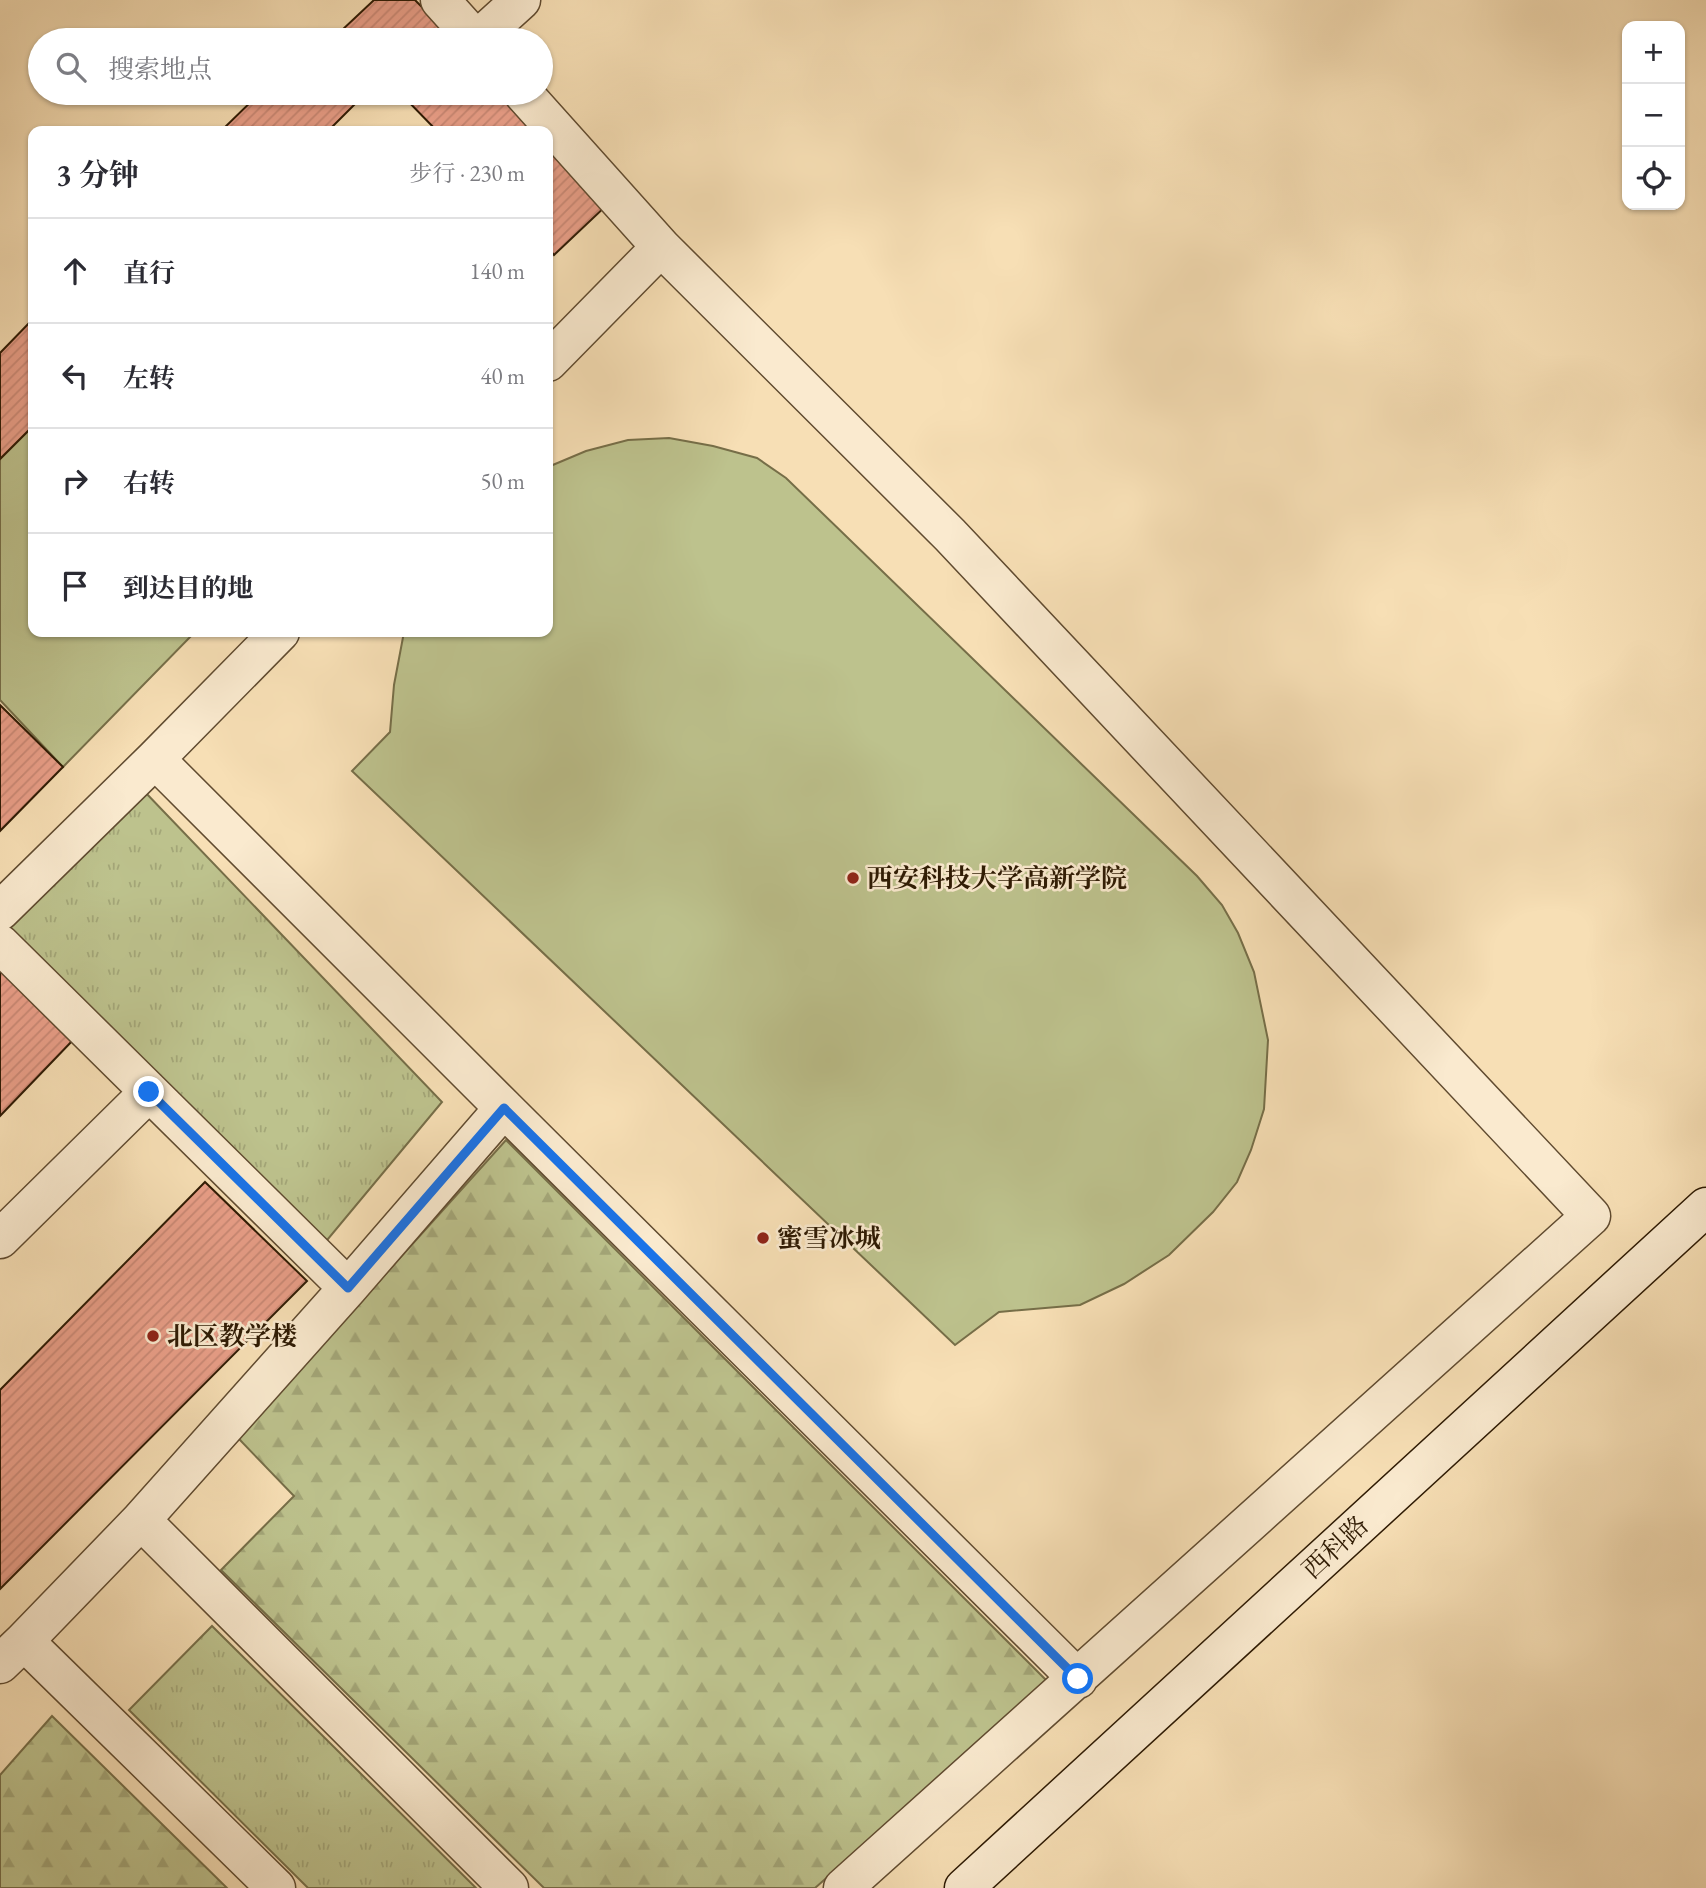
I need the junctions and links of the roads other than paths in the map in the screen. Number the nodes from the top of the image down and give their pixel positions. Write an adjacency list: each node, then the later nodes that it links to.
1 (440, 0): 3 (street)
2 (521, 0): 4 (street)
3 (466, 28)
4 (490, 28)
5 (534, 105): 7 (street)
6 (553, 126): 8 (street)
7 (553, 126)
8 (661, 247): 9 (street); 21 (street)
9 (553, 357)
10 (275, 637): 11 (street)
11 (155, 759): 12 (street); 15 (street)
12 (0, 911)
13 (0, 944): 14 (street)
14 (149, 1092): 17 (street); 18 (street)
15 (504, 1108): 18 (street); 21 (street)
16 (1706, 1207): 25 (street, 西科路)
17 (0, 1239)
18 (348, 1288): 19 (street)
19 (141, 1520): 20 (street); 23 (street)
20 (12, 1652): 22 (street)
21 (1078, 1679): 24 (street)
22 (276, 1888)
23 (509, 1888)
24 (843, 1888)
25 (964, 1888)

